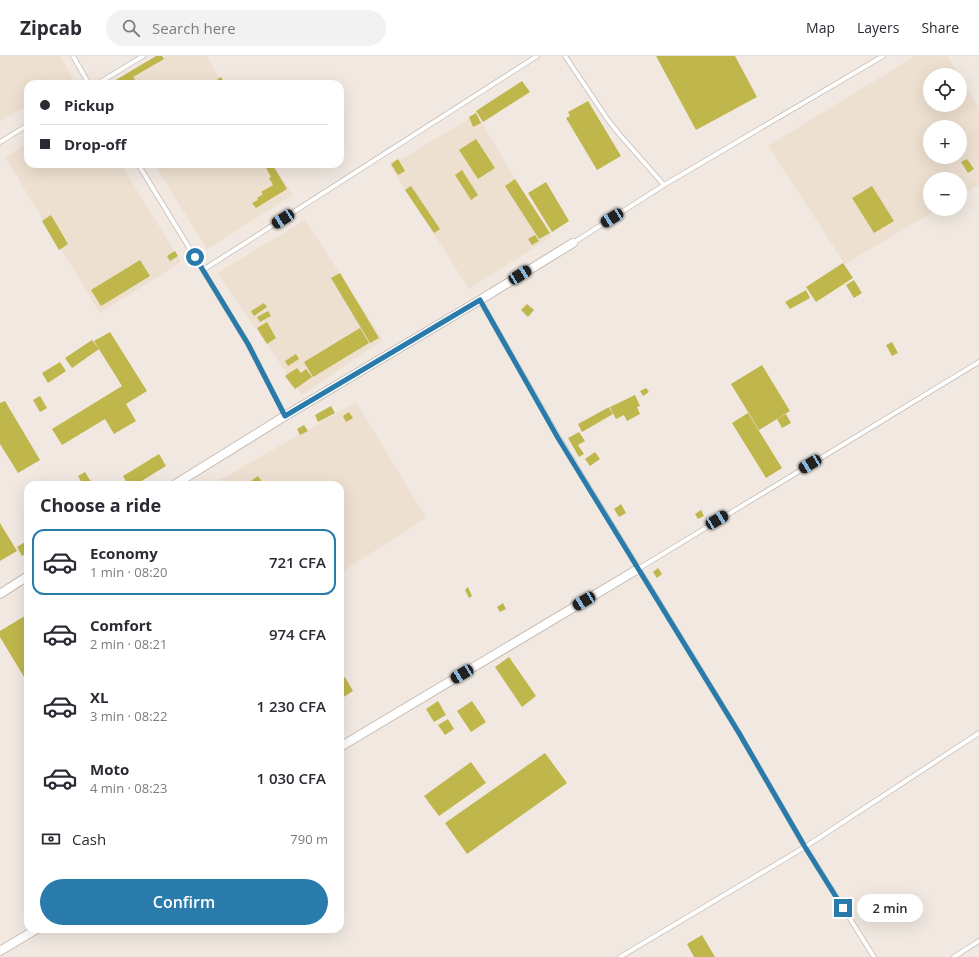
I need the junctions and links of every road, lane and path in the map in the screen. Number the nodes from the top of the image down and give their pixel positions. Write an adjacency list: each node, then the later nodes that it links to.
1 (73, 56): 6 (lane)
2 (143, 56): 7 (lane)
3 (537, 56): 13 (lane)
4 (565, 56): 11 (lane)
5 (883, 56): 11 (lane)
6 (87, 80)
7 (104, 80)
8 (24, 127): 9 (lane)
9 (0, 142)
10 (140, 168): 13 (lane)
11 (664, 185): 12 (lane)
12 (573, 243): 14 (street)
13 (203, 270): 16 (lane)
14 (480, 300): 16 (street); 18 (lane)
15 (979, 362): 18 (lane)
16 (285, 416): 17 (street)
17 (180, 481)
18 (638, 569): 22 (street); 23 (lane)
19 (24, 579): 20 (street)
20 (0, 594)
21 (979, 733): 23 (lane)
22 (344, 745)
23 (805, 847): 27 (lane); 28 (lane)
24 (31, 933): 26 (street)
25 (979, 942): 29 (lane)
26 (2, 952)
27 (620, 957)
28 (874, 957)
29 (954, 957)

